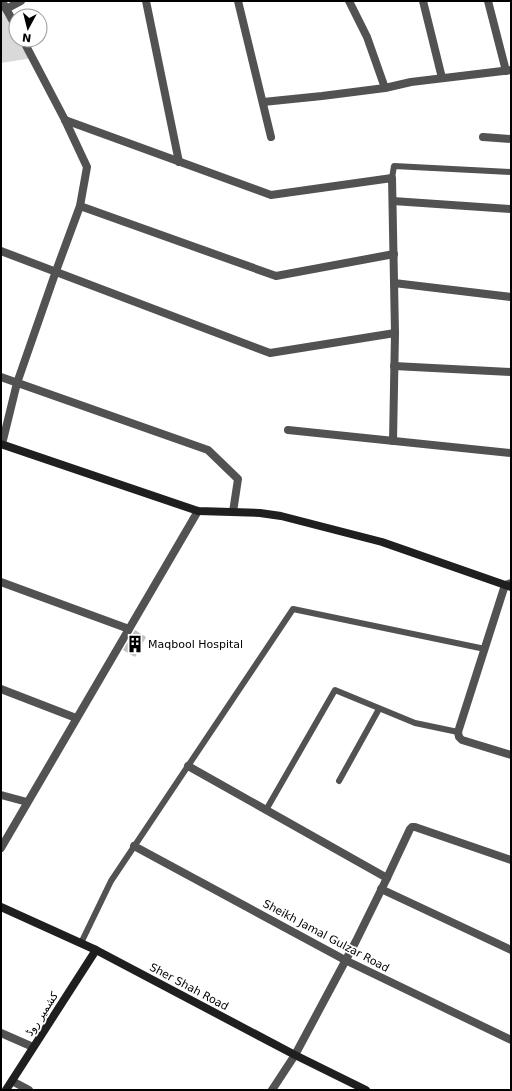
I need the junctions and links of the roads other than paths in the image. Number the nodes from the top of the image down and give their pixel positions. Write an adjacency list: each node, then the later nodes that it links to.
1 (21, 1): 7 (street)
2 (146, 1): 17 (street)
3 (238, 1): 12 (street)
4 (349, 1): 11 (street)
5 (423, 1): 10 (street)
6 (488, 1): 9 (street)
7 (4, 5)
8 (27, 48): 13 (street)
9 (508, 71): 10 (street)
10 (442, 78): 11 (street)
11 (385, 88): 12 (street)
12 (263, 102): 14 (street)
13 (65, 120): 17 (street); 21 (street)
14 (271, 136)
15 (483, 137): 16 (street)
16 (511, 139)
17 (179, 162): 19 (street)
18 (511, 172): 19 (lane)
19 (392, 178): 20 (street)
20 (393, 201): 22 (street); 24 (street)
21 (80, 206): 24 (street); 25 (street)
22 (511, 209)
23 (1, 251): 25 (street)
24 (394, 254): 26 (street)
25 (56, 271): 28 (street); 32 (street)
26 (394, 283): 27 (street); 28 (street)
27 (511, 297)
28 (395, 333): 29 (street)
29 (394, 366): 30 (street); 34 (street)
30 (511, 372)
31 (1, 377): 32 (street)
32 (17, 383): 35 (street); 38 (street)
33 (288, 430): 34 (street)
34 (393, 441): 36 (street)
35 (2, 444): 37 (street)
36 (511, 453)
37 (198, 511): 38 (street); 41 (street)
38 (233, 512): 40 (street)
39 (1, 582): 41 (street)
40 (509, 585): 42 (street)
41 (129, 629): 45 (street)
42 (485, 649): 46 (street); 48 (lane)
43 (1, 689): 45 (street)
44 (379, 708): 46 (lane); 49 (lane); 52 (lane)
45 (76, 718): 51 (street)
46 (458, 732): 47 (street)
47 (511, 755)
48 (188, 766): 52 (street); 53 (lane)
49 (339, 781)
50 (1, 795): 51 (street)
51 (27, 802): 54 (street)
52 (266, 810): 56 (street)
53 (134, 846): 59 (lane); 62 (street, Sheikh Jamal Gulzar Road)
54 (1, 848)
55 (511, 860): 56 (street)
56 (387, 878): 57 (street)
57 (381, 889): 61 (street); 62 (street)
58 (1, 908): 59 (street, Sher Shah Road)
59 (81, 943): 60 (street, Sher Shah Road)
60 (96, 950): 65 (street, کشمیر روڈ); 66 (street, Sher Shah Road)
61 (511, 950)
62 (345, 960): 64 (street, Sheikh Jamal Gulzar Road); 66 (street)
63 (1, 1033): 65 (street)
64 (511, 1040)
65 (33, 1047): 67 (street, کشمیر روڈ)
66 (294, 1055): 70 (street); 71 (street, Sher Shah Road)
67 (12, 1081): 68 (street, کشمیر روڈ); 69 (street)
68 (6, 1090)
69 (29, 1090)
70 (272, 1090)
71 (366, 1090)

